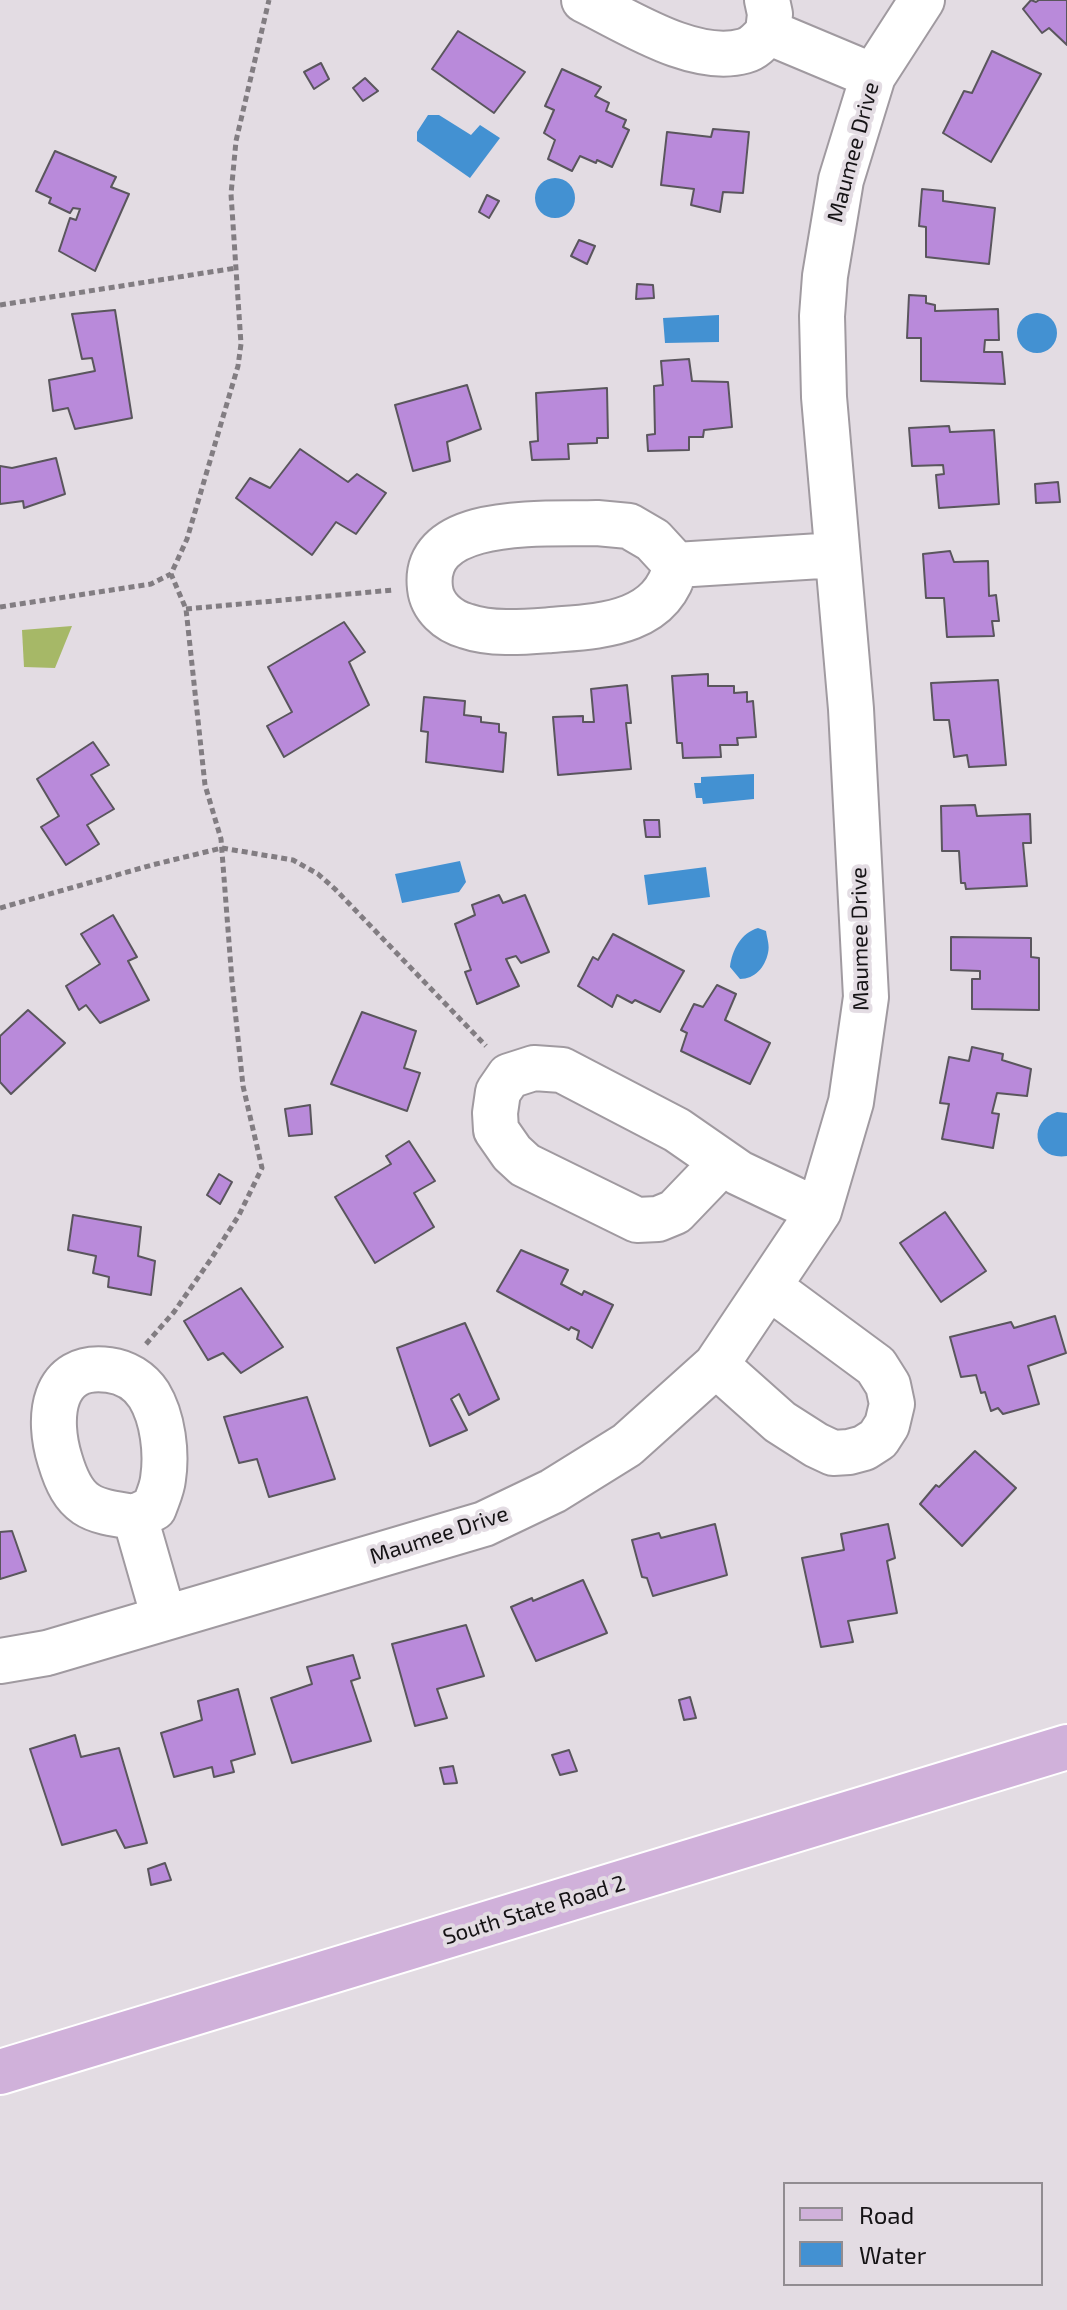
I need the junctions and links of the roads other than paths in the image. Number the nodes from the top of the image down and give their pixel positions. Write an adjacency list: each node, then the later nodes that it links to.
1 (584, 0): 3 (street)
2 (922, 0): 4 (street, Maumee Drive)
3 (768, 16): 4 (street)
4 (873, 76): 5 (street, Maumee Drive)
5 (837, 555): 6 (street); 8 (street, Maumee Drive)
6 (676, 565): 6 (street)
7 (723, 1162): 7 (street); 8 (street)
8 (819, 1211): 9 (street, Maumee Drive)
9 (769, 1287): 10 (street, Maumee Drive); 10 (street)
10 (716, 1365): 12 (street, Maumee Drive)
11 (135, 1517): 11 (street); 12 (street)
12 (164, 1618): 13 (street, Maumee Drive)
13 (0, 1661)
14 (1067, 1747): 15 (main road, South State Road 2)
15 (0, 2072)

